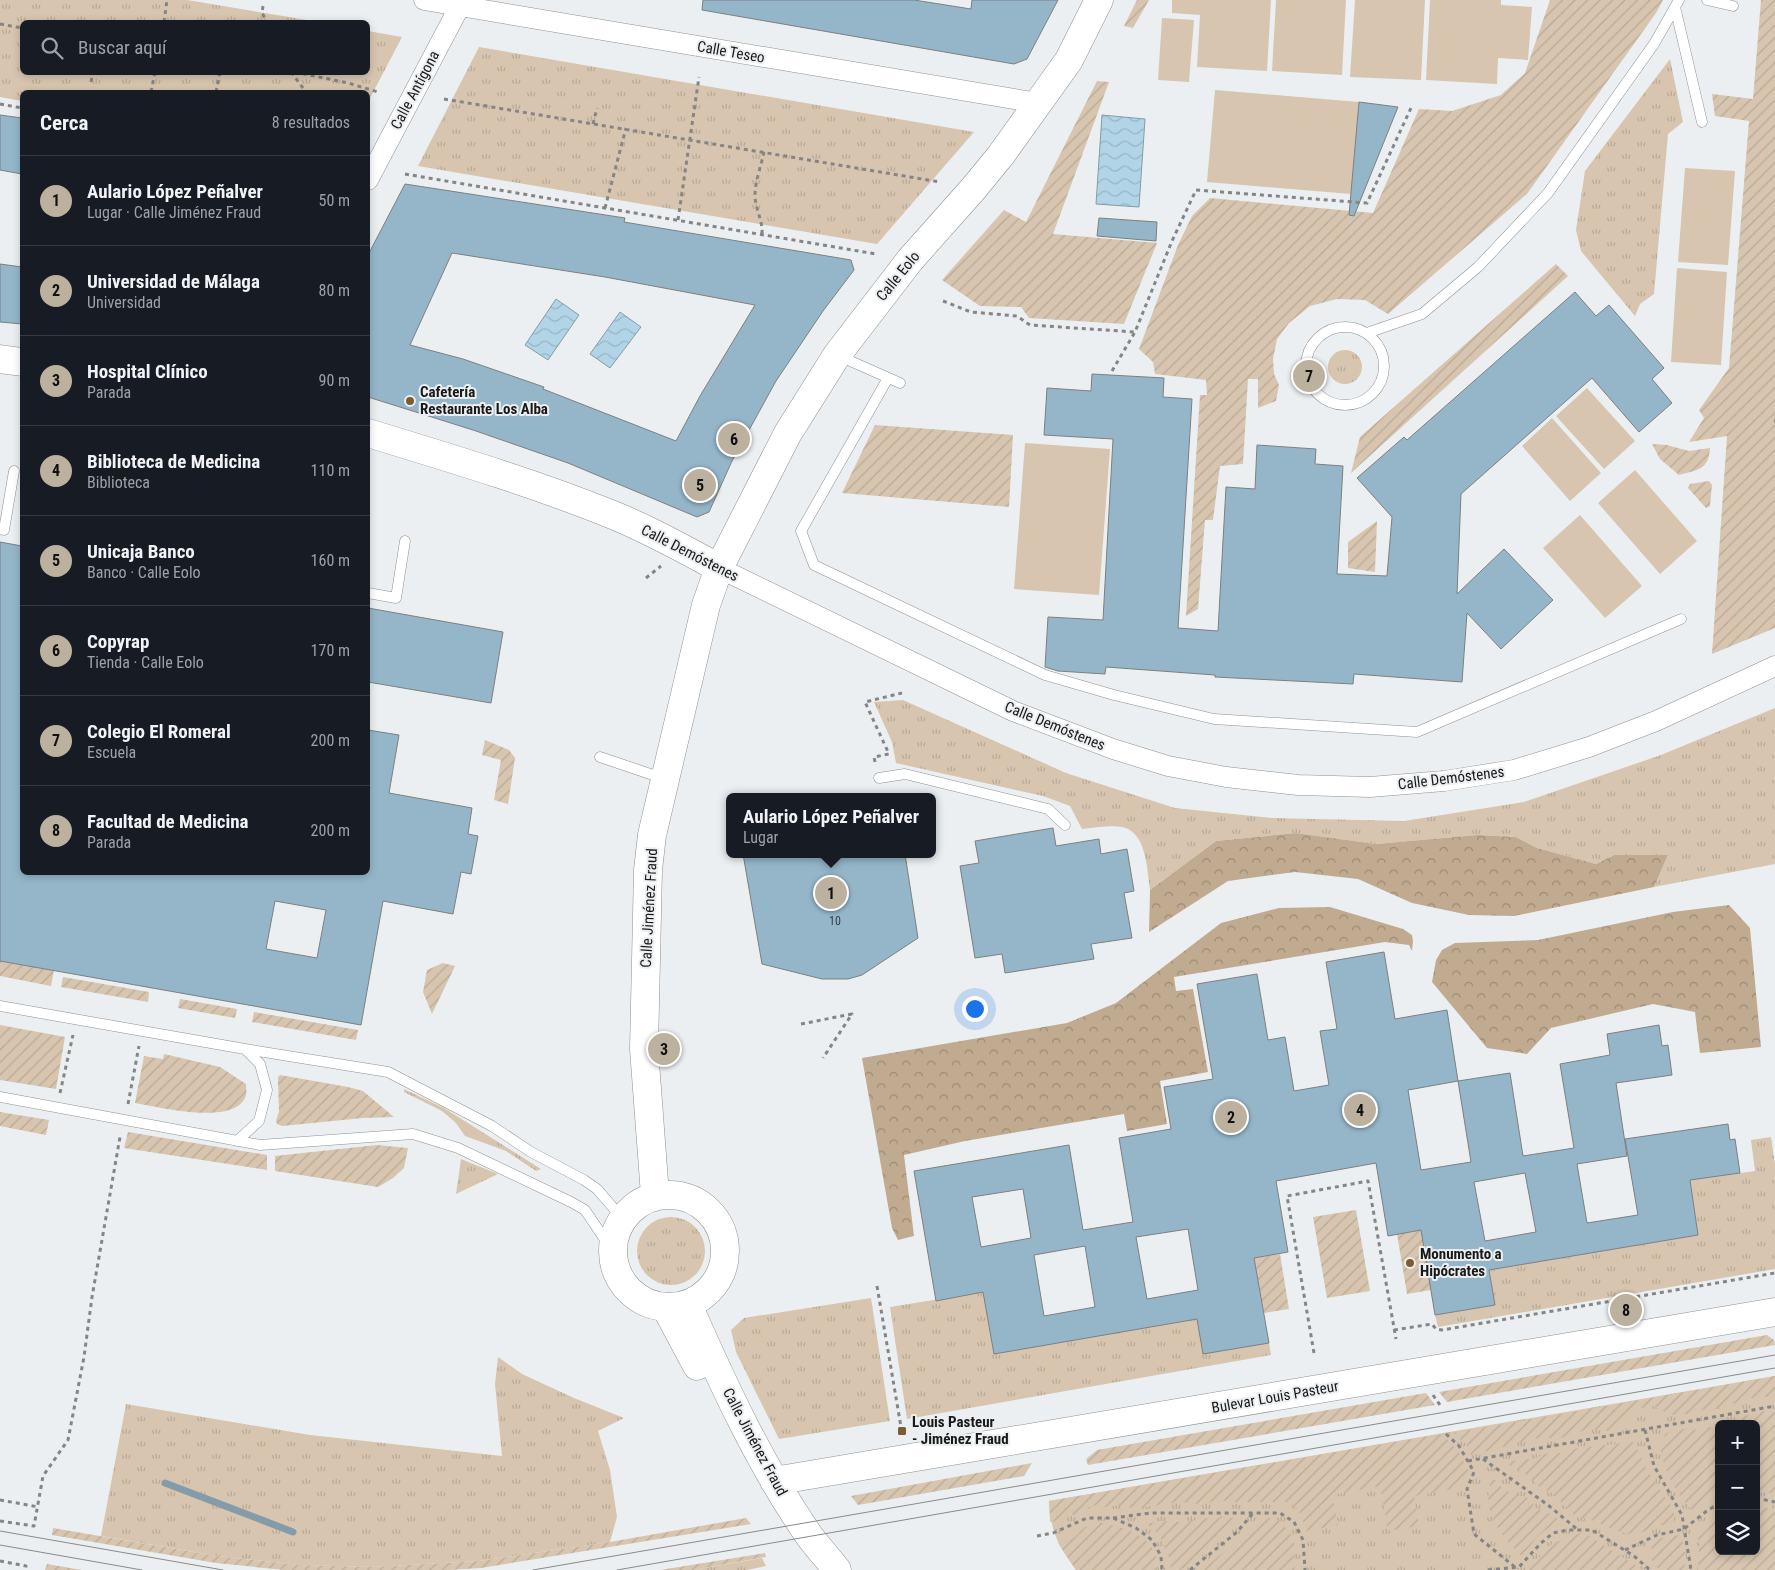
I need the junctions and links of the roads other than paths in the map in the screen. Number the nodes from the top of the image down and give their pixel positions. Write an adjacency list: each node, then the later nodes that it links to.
1 (424, 0): 4 (street, Calle Teseo)
2 (1099, 0): 7 (main road, Calle Eolo)
3 (1707, 0): 6 (lane)
4 (462, 3): 7 (street, Calle Teseo); 9 (street, Calle Antígona)
5 (1677, 4): 8 (lane); 10 (lane)
6 (1733, 6)
7 (1038, 103): 11 (main road, Calle Eolo)
8 (1702, 122)
9 (370, 176)
10 (1367, 333): 10 (lane)
11 (837, 354): 14 (lane); 20 (main road, Calle Eolo)
12 (0, 359): 13 (main road)
13 (20, 362)
14 (888, 378): 15 (lane); 22 (lane)
15 (900, 383)
16 (370, 434): 20 (main road, Calle Demóstenes)
17 (14, 471): 18 (lane)
18 (0, 529)
19 (405, 541): 21 (lane)
20 (719, 568): 23 (street, Calle Demóstenes); 26 (main road, Calle Jiménez Fraud)
21 (370, 593)
22 (1681, 619)
23 (1775, 666)
24 (600, 757): 26 (lane)
25 (879, 778): 27 (lane)
26 (666, 779): 32 (main road, Calle Jiménez Fraud)
27 (1064, 826)
28 (0, 1006): 29 (lane)
29 (245, 1049): 31 (lane); 33 (lane)
30 (0, 1097): 31 (lane)
31 (237, 1141): 34 (lane)
32 (655, 1195): 33 (main road); 35 (main road)
33 (622, 1218): 34 (main road)
34 (612, 1250): 35 (main road)
35 (677, 1306): 37 (main road, Calle Jiménez Fraud); 38 (main road, Calle Jiménez Fraud)
36 (1775, 1312): 37 (main road, Bulevar Louis Pasteur)
37 (774, 1481): 39 (main road, Calle Jiménez Fraud)
38 (818, 1570)
39 (837, 1570)

